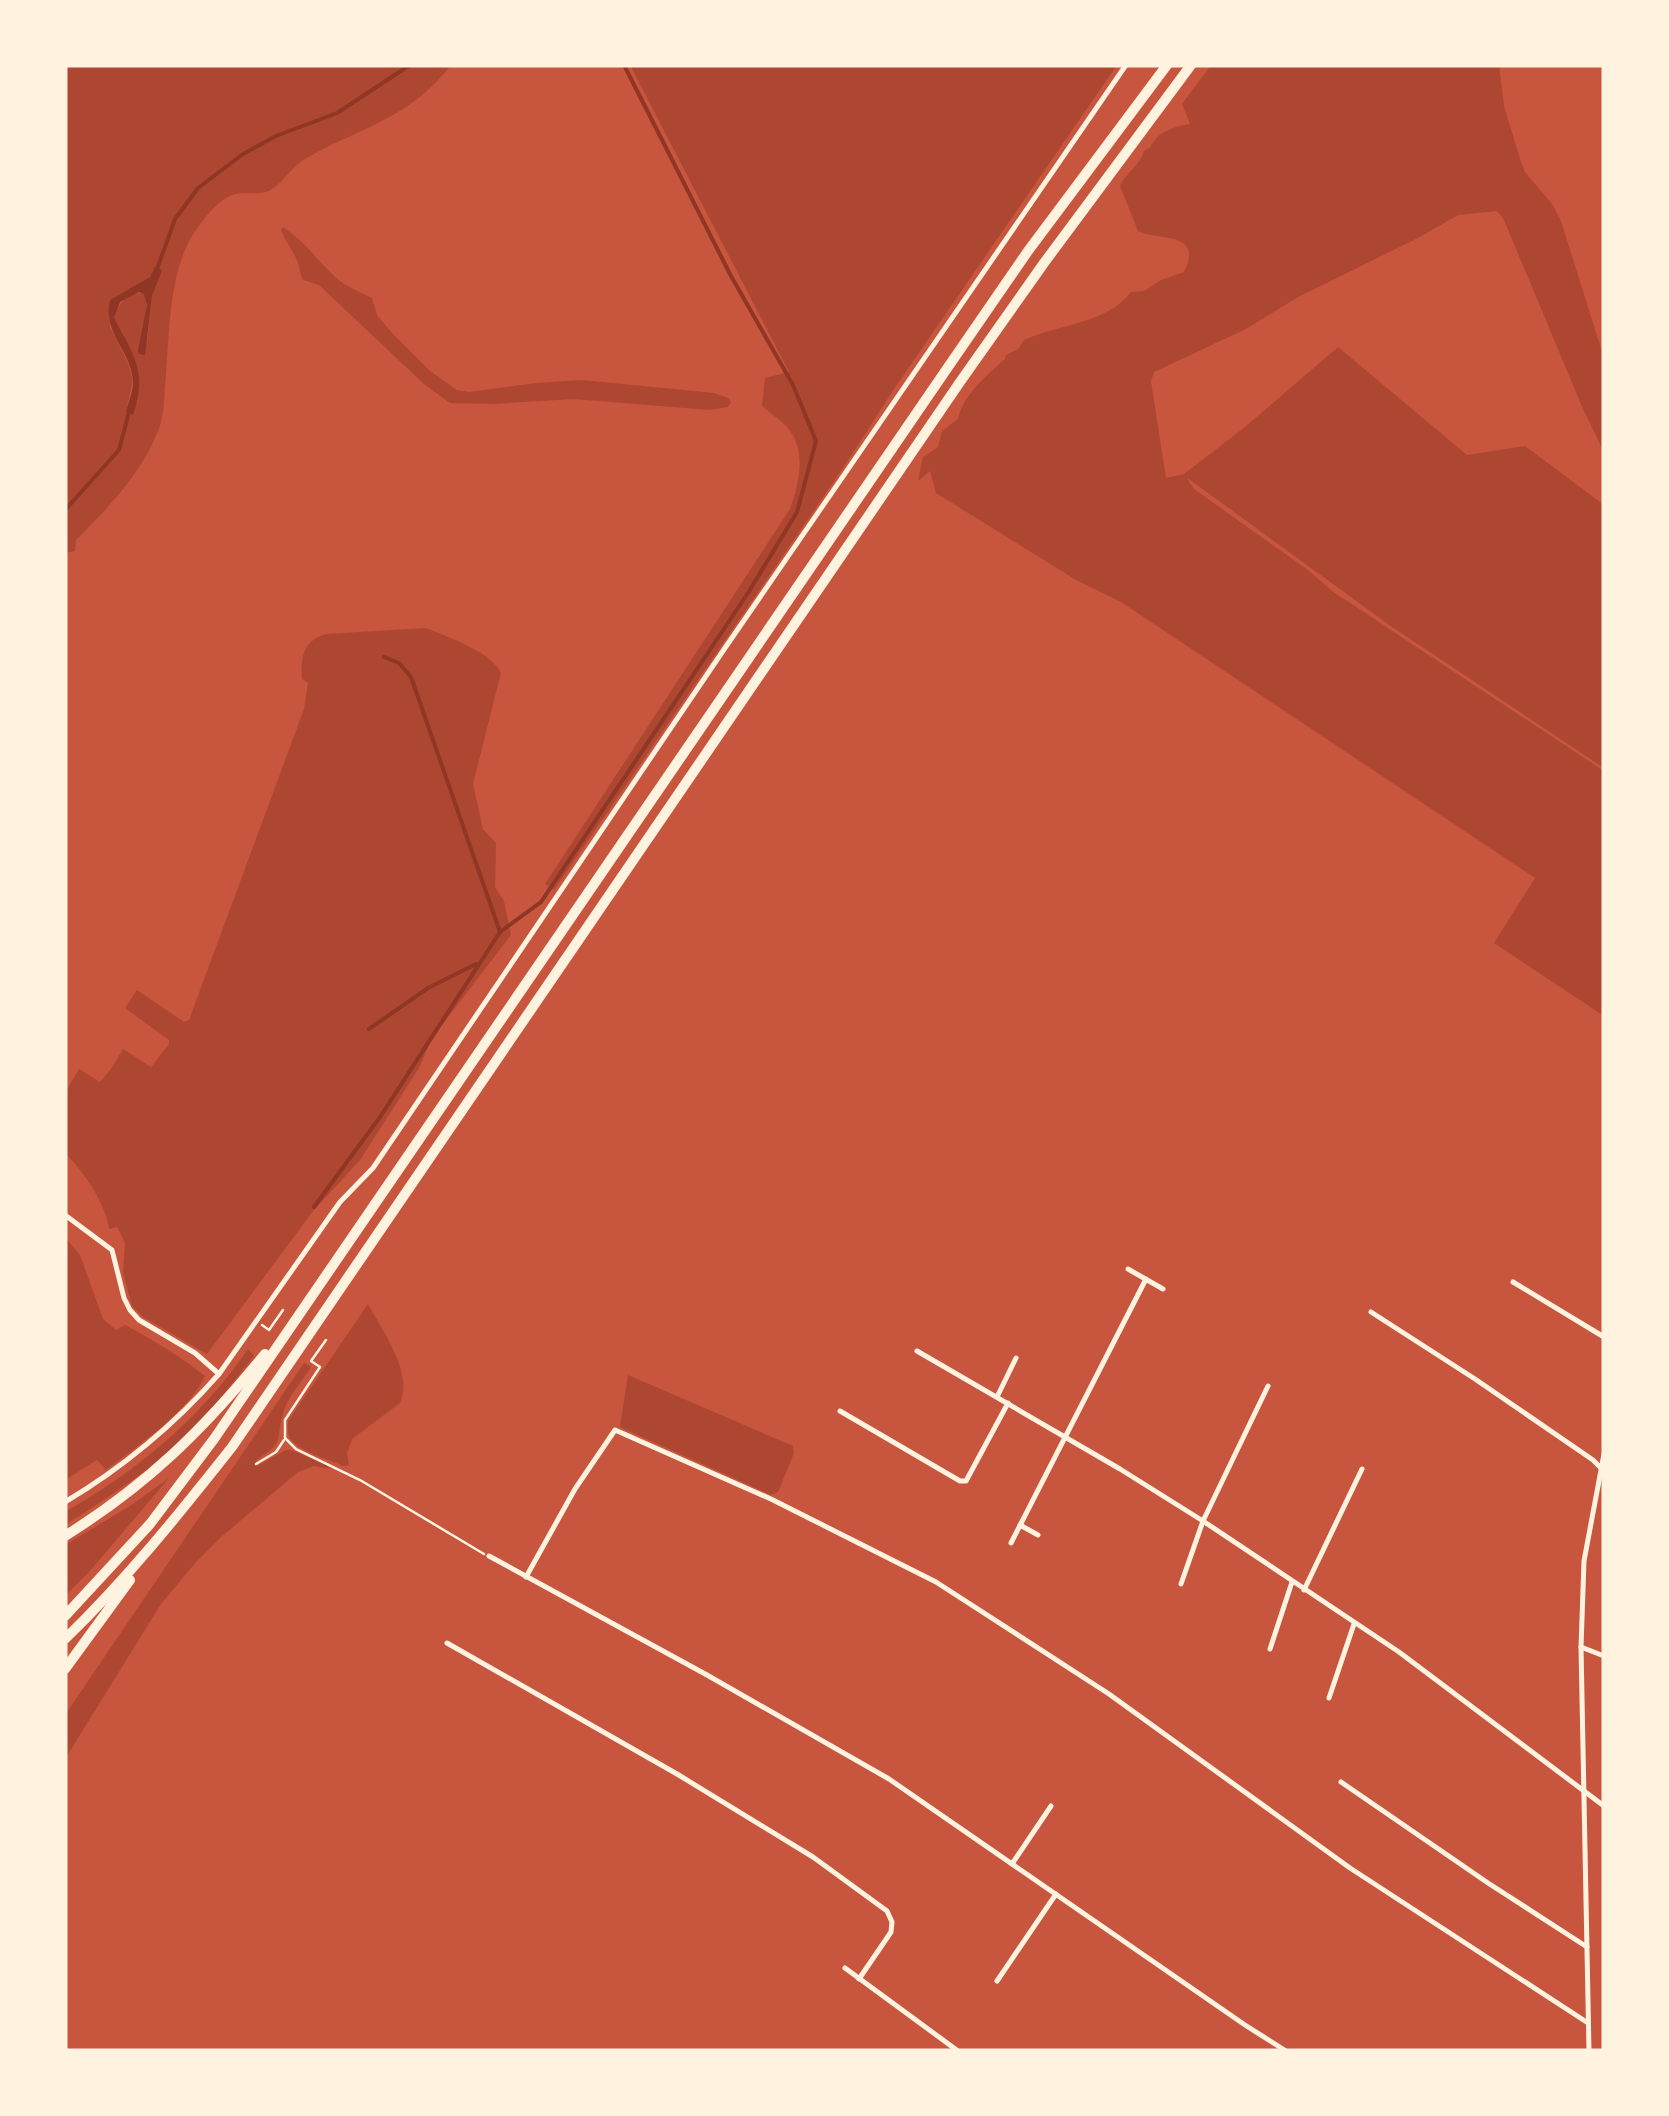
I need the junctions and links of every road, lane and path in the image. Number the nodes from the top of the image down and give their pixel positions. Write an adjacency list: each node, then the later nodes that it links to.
1 (1126, 65): 12 (street)
2 (1167, 65): 9 (highway)
3 (1191, 65): 31 (highway)
4 (65, 1216): 17 (street)
5 (1128, 1269): 6 (street)
6 (1146, 1279): 8 (street); 22 (street)
7 (1513, 1282): 13 (street)
8 (1163, 1289)
9 (310, 1299): 33 (highway); 40 (highway)
10 (283, 1310): 12 (path)
11 (1371, 1312): 27 (street)
12 (256, 1322): 17 (street)
13 (1604, 1337)
14 (326, 1340): 23 (path)
15 (917, 1350): 19 (street)
16 (1016, 1358): 19 (street)
17 (219, 1374): 28 (street)
18 (1268, 1386): 29 (street)
19 (997, 1397): 20 (street)
20 (1008, 1403): 21 (street); 22 (street)
21 (840, 1411)
22 (1065, 1436): 29 (street); 30 (street)
23 (285, 1438): 25 (path); 35 (path)
24 (1604, 1454): 27 (street)
25 (256, 1464)
26 (1362, 1469): 39 (street)
27 (1602, 1469): 44 (street)
28 (65, 1502)
29 (1202, 1522): 37 (street); 38 (street)
30 (1020, 1526): 32 (street); 34 (street)
31 (162, 1534): 42 (highway); 47 (highway)
32 (1038, 1535)
33 (65, 1536)
34 (1011, 1543)
35 (489, 1556): 36 (street)
36 (526, 1576): 53 (street); 59 (street)
37 (1292, 1582): 39 (street); 45 (street)
38 (1181, 1584)
39 (1304, 1590): 41 (street)
40 (65, 1616)
41 (1354, 1624): 48 (street); 50 (street)
42 (65, 1640)
43 (448, 1643): 57 (street)
44 (1581, 1648): 46 (street); 50 (street)
45 (1270, 1649)
46 (1604, 1656)
47 (65, 1669)
48 (1329, 1698)
49 (1341, 1782): 55 (street)
50 (1582, 1791): 52 (street); 55 (street)
51 (1051, 1806): 53 (street)
52 (1604, 1806)
53 (1012, 1864): 54 (street)
54 (1056, 1894): 58 (street); 61 (street)
55 (1586, 1947): 59 (street)
56 (845, 1968): 57 (street)
57 (859, 1978): 60 (street)
58 (997, 1982)
59 (1588, 2023): 62 (street)
60 (958, 2051)
61 (1286, 2051)
62 (1589, 2051)

